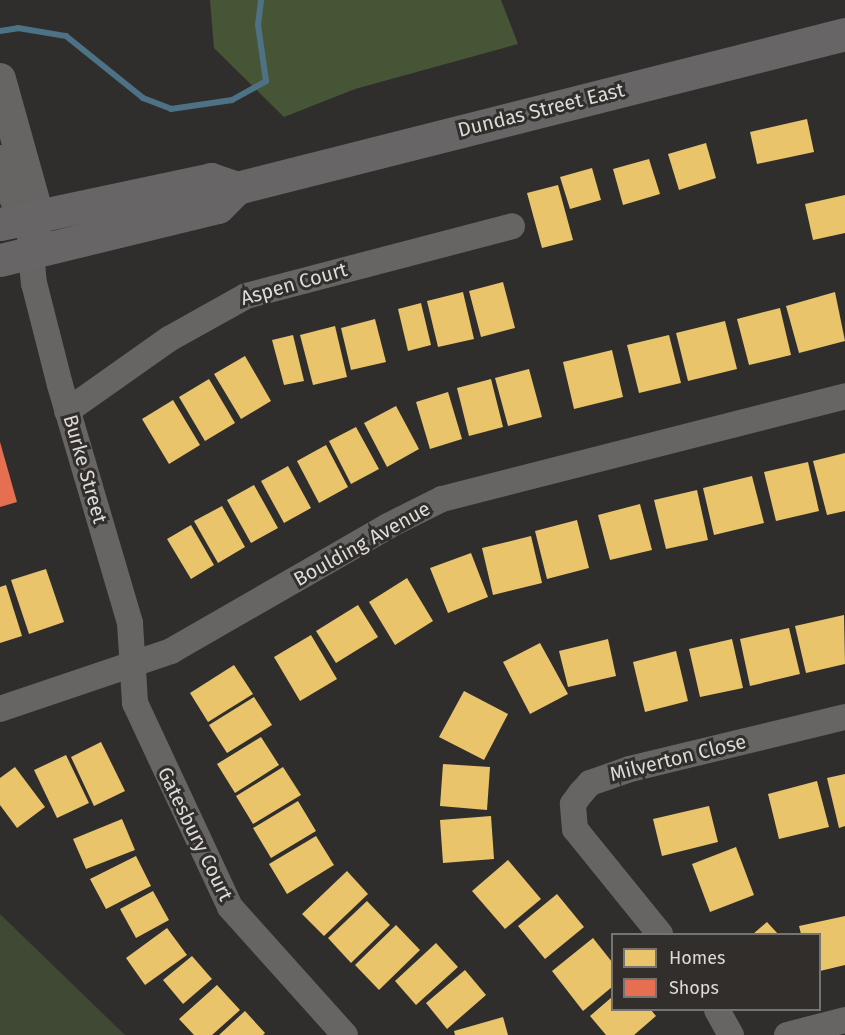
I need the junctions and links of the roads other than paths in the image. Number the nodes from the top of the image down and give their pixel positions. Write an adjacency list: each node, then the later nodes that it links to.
1 (845, 34): 4 (main road, Dundas Street East)
2 (0, 80): 5 (street, Burke Street)
3 (0, 161): 5 (street)
4 (237, 188): 5 (main road); 8 (main road, Dundas Street East)
5 (20, 219): 8 (street, Burke Street)
6 (512, 226): 10 (street, Aspen Court)
7 (0, 260): 8 (main road, Dundas Street East)
8 (34, 262): 10 (street, Burke Street)
9 (845, 396): 11 (street, Boulding Avenue)
10 (67, 411): 11 (street, Burke Street)
11 (132, 665): 12 (street, Boulding Avenue); 17 (street, Gatesbury Court)
12 (0, 709)
13 (845, 717): 14 (street, Milverton Close)
14 (659, 933)
15 (718, 1011): 18 (street)
16 (845, 1020): 19 (street)
17 (345, 1035)
18 (731, 1035)
19 (787, 1035)

